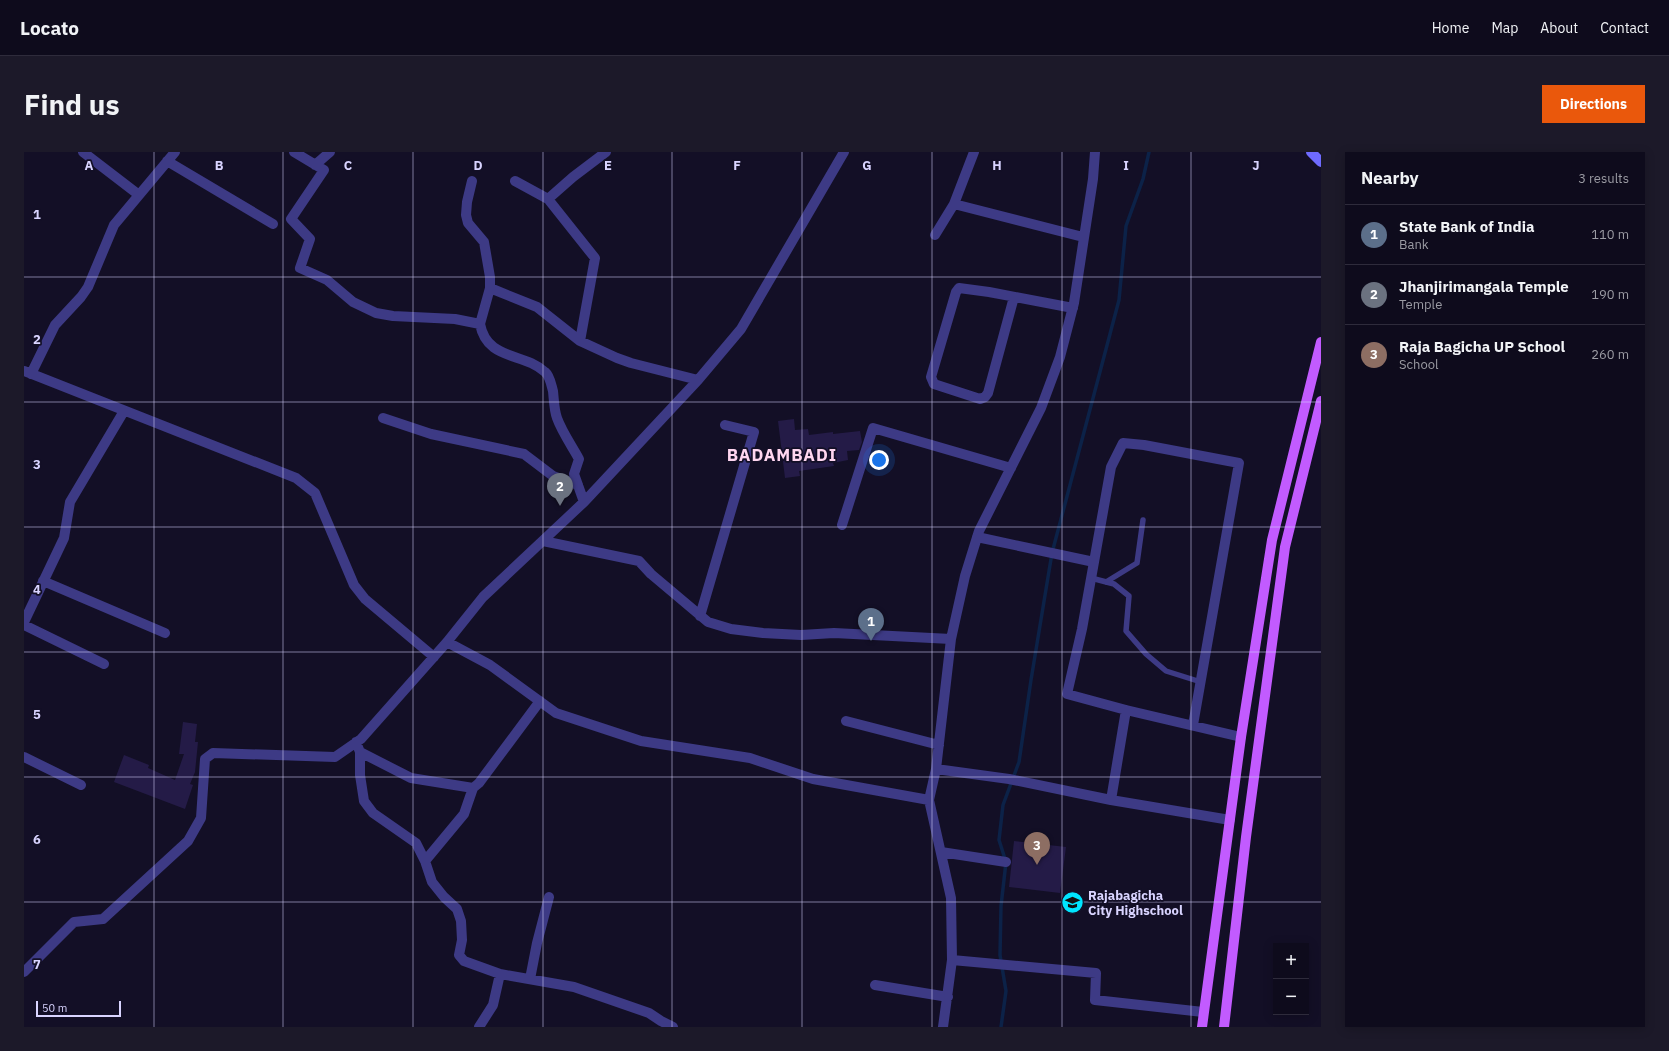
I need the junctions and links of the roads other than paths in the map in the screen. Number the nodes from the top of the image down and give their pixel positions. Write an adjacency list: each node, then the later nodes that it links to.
1 (83, 152): 15 (street)
2 (175, 152): 10 (street)
3 (294, 152): 12 (street)
4 (330, 152): 12 (street)
5 (606, 152): 16 (street)
6 (844, 152): 28 (street)
7 (974, 152): 17 (street)
8 (1095, 152): 20 (street)
9 (1311, 152): 11 (main road)
10 (167, 161): 15 (street); 18 (street)
11 (1321, 162)
12 (315, 165): 24 (street)
13 (472, 181): 21 (street)
14 (515, 181): 16 (street)
15 (139, 194): 27 (street)
16 (548, 199): 25 (street)
17 (954, 204): 19 (street); 20 (street)
18 (273, 224)
19 (936, 235)
20 (1083, 237): 23 (street)
21 (490, 288): 24 (street); 25 (street)
22 (1014, 297): 22 (street); 23 (street)
23 (1073, 308): 33 (street)
24 (480, 324): 34 (street)
25 (580, 341): 28 (street)
26 (1321, 342): 57 (main road)
27 (28, 373): 30 (street)
28 (698, 380): 35 (street)
29 (1321, 401): 83 (main road)
30 (124, 411): 42 (street); 50 (street)
31 (383, 418): 34 (street)
32 (725, 425): 44 (street)
33 (1011, 468): 37 (street); 38 (street)
34 (578, 485): 35 (street)
35 (584, 502): 39 (street)
36 (1143, 520): 43 (lane)
37 (842, 526)
38 (977, 537): 40 (street); 48 (street)
39 (543, 541): 44 (street); 49 (street)
40 (1094, 562): 41 (street); 52 (street)
41 (1091, 578): 43 (lane); 54 (street)
42 (43, 581): 45 (street); 47 (street)
43 (1106, 582): 52 (lane)
44 (700, 616): 48 (street)
45 (24, 622)
46 (24, 625): 51 (street)
47 (165, 633)
48 (951, 639): 59 (street)
49 (447, 642): 50 (street); 53 (street)
50 (434, 657): 58 (street)
51 (104, 664)
52 (1201, 682): 56 (street)
53 (540, 701): 64 (street); 65 (street)
54 (1126, 710): 56 (street); 66 (street)
55 (846, 721): 59 (street)
56 (1193, 725): 57 (street)
57 (1241, 737): 67 (main road)
58 (356, 742): 60 (street); 73 (street)
59 (939, 745): 62 (street)
60 (360, 752): 64 (street); 69 (street)
61 (24, 757): 63 (street)
62 (936, 768): 65 (street); 66 (street)
63 (81, 785)
64 (473, 788): 69 (street)
65 (929, 800): 68 (street)
66 (1110, 800): 67 (street)
67 (1230, 820): 78 (main road)
68 (941, 852): 70 (street); 72 (street)
69 (425, 860): 74 (street)
70 (1006, 862)
71 (549, 897): 75 (street)
72 (952, 960): 77 (street); 78 (street)
73 (24, 972)
74 (500, 974): 75 (street); 79 (street)
75 (530, 979): 80 (street)
76 (875, 985): 77 (street)
77 (948, 997): 81 (street)
78 (1204, 1012): 82 (main road)
79 (479, 1027)
80 (673, 1027)
81 (943, 1027)
82 (1202, 1027)
83 (1224, 1027)

